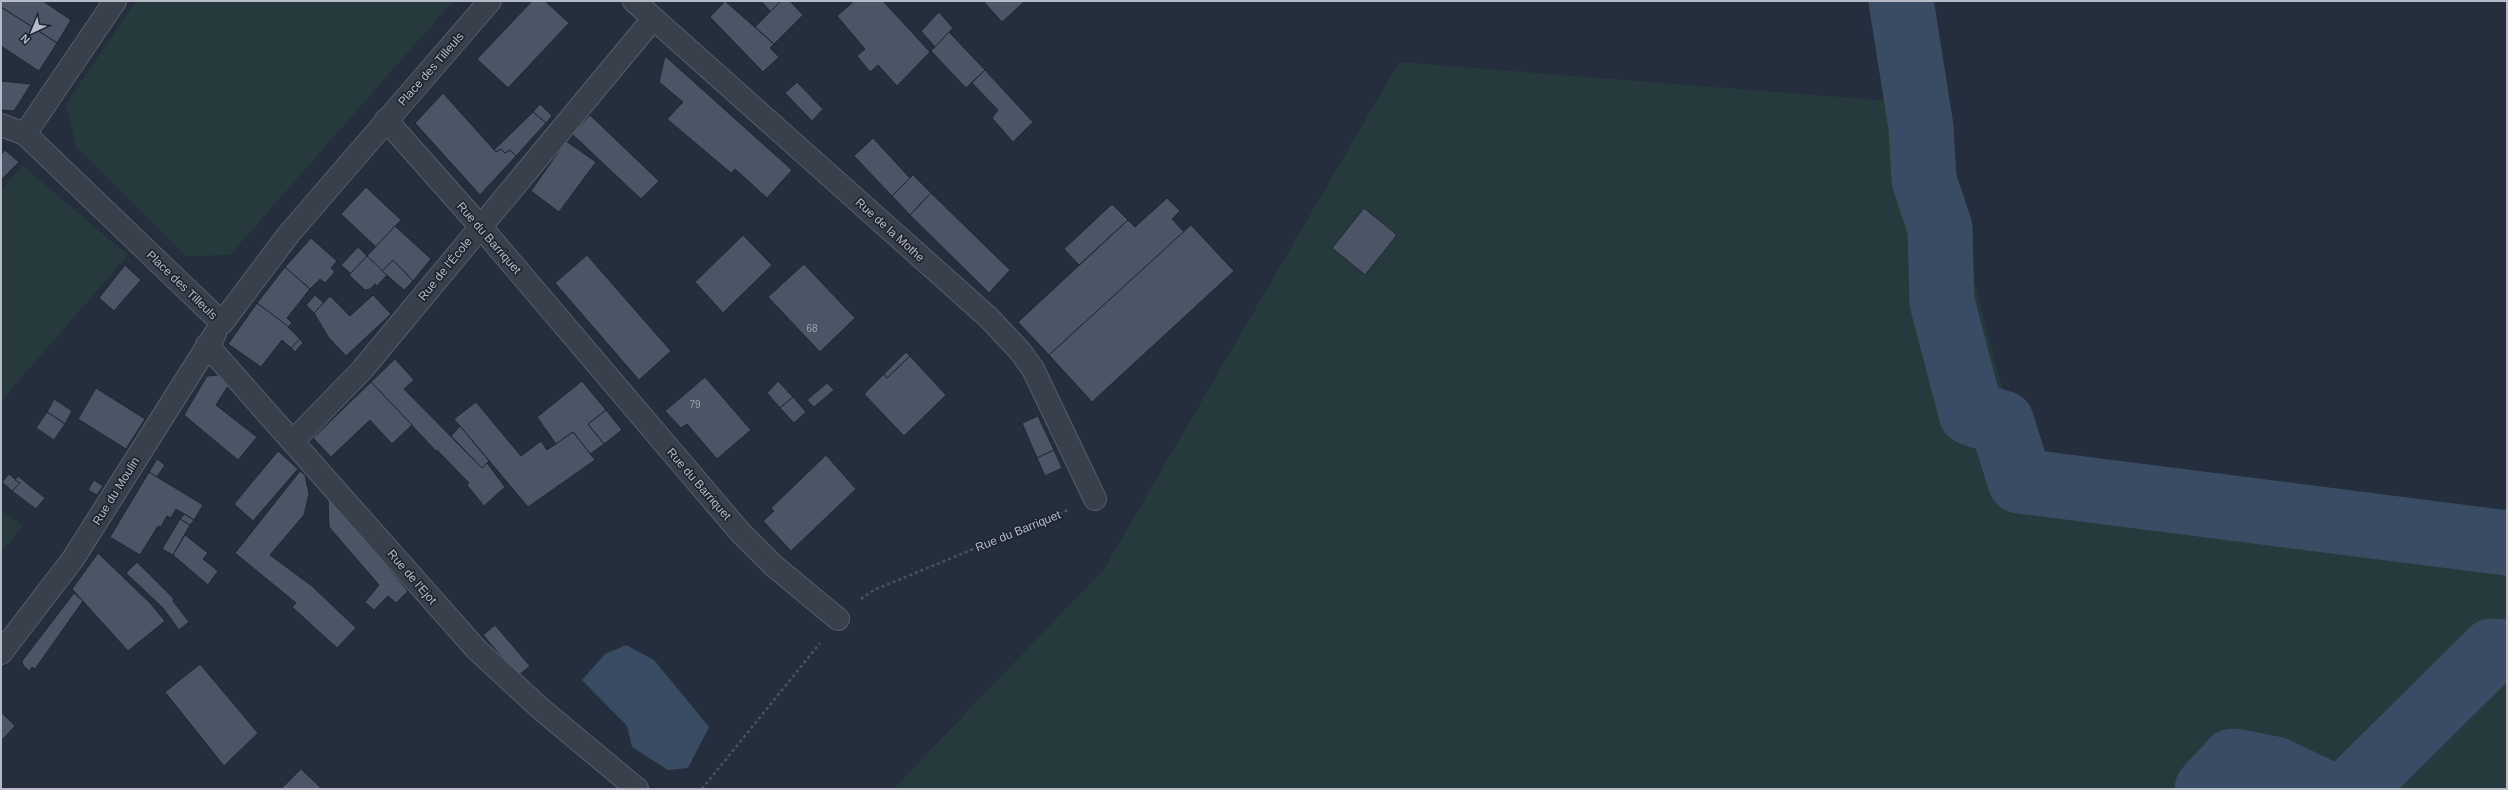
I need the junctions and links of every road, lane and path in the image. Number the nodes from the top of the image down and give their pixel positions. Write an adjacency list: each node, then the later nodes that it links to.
1 (115, 1): 7 (street)
2 (490, 1): 5 (street, Place des Tilleuls)
3 (634, 1): 4 (street, Rue de la Mothe)
4 (653, 19): 8 (street, Rue de l'École); 12 (street, Rue de la Mothe)
5 (386, 120): 8 (street, Rue du Barriquet); 9 (street, Place des Tilleuls)
6 (1, 125): 7 (street)
7 (25, 134): 9 (street, Place des Tilleuls)
8 (480, 226): 11 (street, Rue de l'École); 13 (street, Rue du Barriquet)
9 (222, 323): 10 (street, Rue du Moulin)
10 (207, 345): 11 (street, Rue de l'Ejot); 14 (street, Rue du Moulin)
11 (293, 441): 15 (street, Rue de l'Ejot)
12 (1096, 499): 13 (path, Rue du Barriquet)
13 (838, 619): 16 (path)
14 (1, 653)
15 (637, 789)
16 (702, 789)

